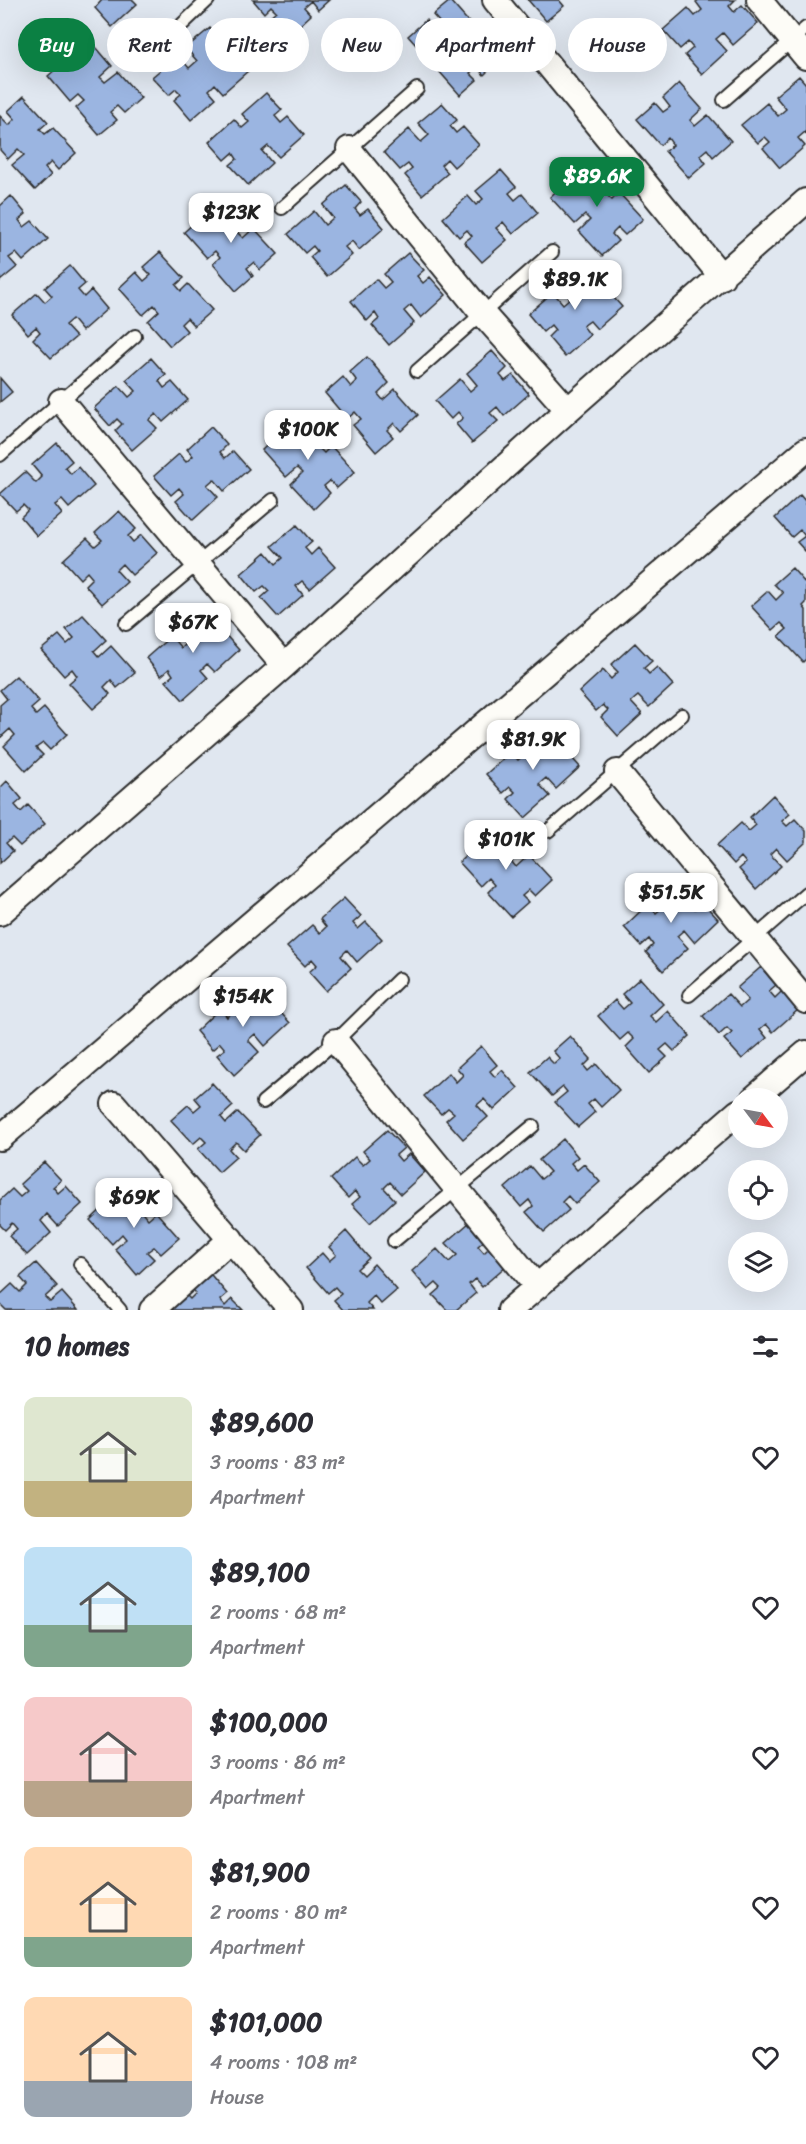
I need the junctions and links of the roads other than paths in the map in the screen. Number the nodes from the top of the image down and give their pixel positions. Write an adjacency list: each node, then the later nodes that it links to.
1 (208, 0): 4 (lane)
2 (495, 0): 12 (street)
3 (759, 0): 5 (street)
4 (189, 18)
5 (801, 41): 7 (lane)
6 (417, 89): 8 (lane)
7 (724, 100)
8 (349, 149): 10 (lane); 13 (street)
9 (806, 201): 12 (street)
10 (282, 208)
11 (552, 252): 13 (lane)
12 (722, 277): 17 (street)
13 (482, 313): 15 (lane); 17 (street)
14 (135, 336): 16 (lane)
15 (417, 371)
16 (61, 402): 19 (lane); 21 (street)
17 (568, 410): 23 (street)
18 (806, 450): 40 (street)
19 (0, 455)
20 (273, 500): 21 (lane)
21 (198, 564): 22 (lane); 23 (street)
22 (126, 624)
23 (284, 666): 28 (street)
24 (682, 715): 25 (lane)
25 (617, 772): 26 (lane); 29 (street)
26 (548, 831)
27 (806, 892): 29 (lane)
28 (0, 913)
29 (754, 938): 31 (lane); 32 (street)
30 (399, 979): 33 (lane)
31 (689, 994)
32 (806, 1001)
33 (336, 1041): 36 (lane); 41 (street)
34 (806, 1053): 35 (street)
35 (766, 1088)
36 (263, 1102)
37 (114, 1104): 42 (street)
38 (728, 1121): 45 (street)
39 (532, 1126): 41 (lane)
40 (0, 1138)
41 (457, 1189): 43 (lane); 45 (street)
42 (231, 1239): 47 (street); 48 (street)
43 (394, 1241)
44 (80, 1264): 46 (lane)
45 (537, 1287): 49 (street)
46 (120, 1310)
47 (152, 1310)
48 (291, 1310)
49 (510, 1310)

